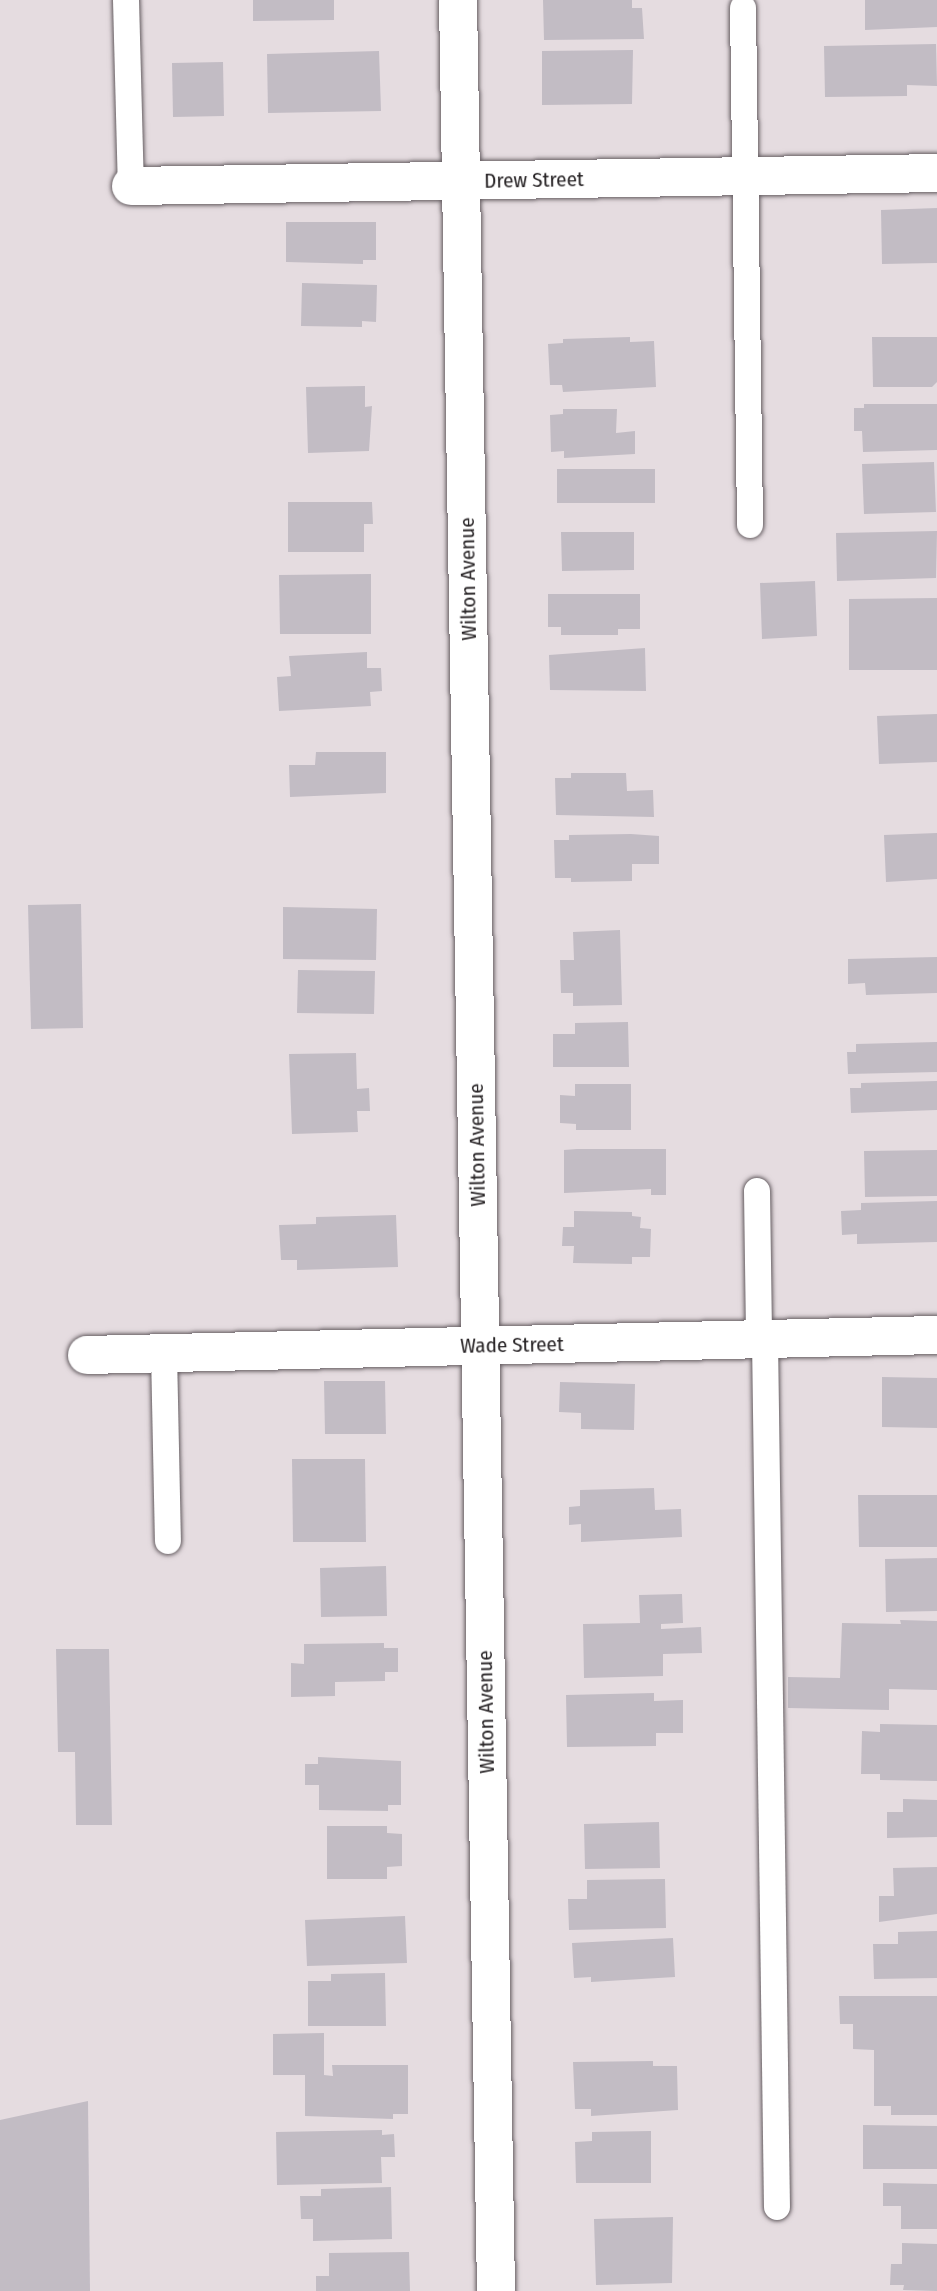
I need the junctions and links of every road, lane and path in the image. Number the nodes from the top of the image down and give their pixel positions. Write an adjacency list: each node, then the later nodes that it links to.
1 (126, 0): 7 (lane)
2 (458, 0): 6 (street, Wilton Avenue)
3 (743, 8): 5 (lane)
4 (937, 173): 5 (street, Drew Street)
5 (745, 177): 6 (street, Drew Street); 8 (lane)
6 (461, 181): 7 (street, Drew Street); 12 (street, Wilton Avenue)
7 (131, 186)
8 (750, 525)
9 (757, 1191): 11 (lane)
10 (937, 1335): 11 (street, Wade Street)
11 (762, 1339): 12 (street, Wade Street); 16 (lane)
12 (480, 1345): 13 (street, Wade Street); 17 (street, Wilton Avenue)
13 (164, 1353): 14 (street, Wade Street); 15 (lane)
14 (87, 1354)
15 (168, 1541)
16 (777, 2207)
17 (496, 2291)

